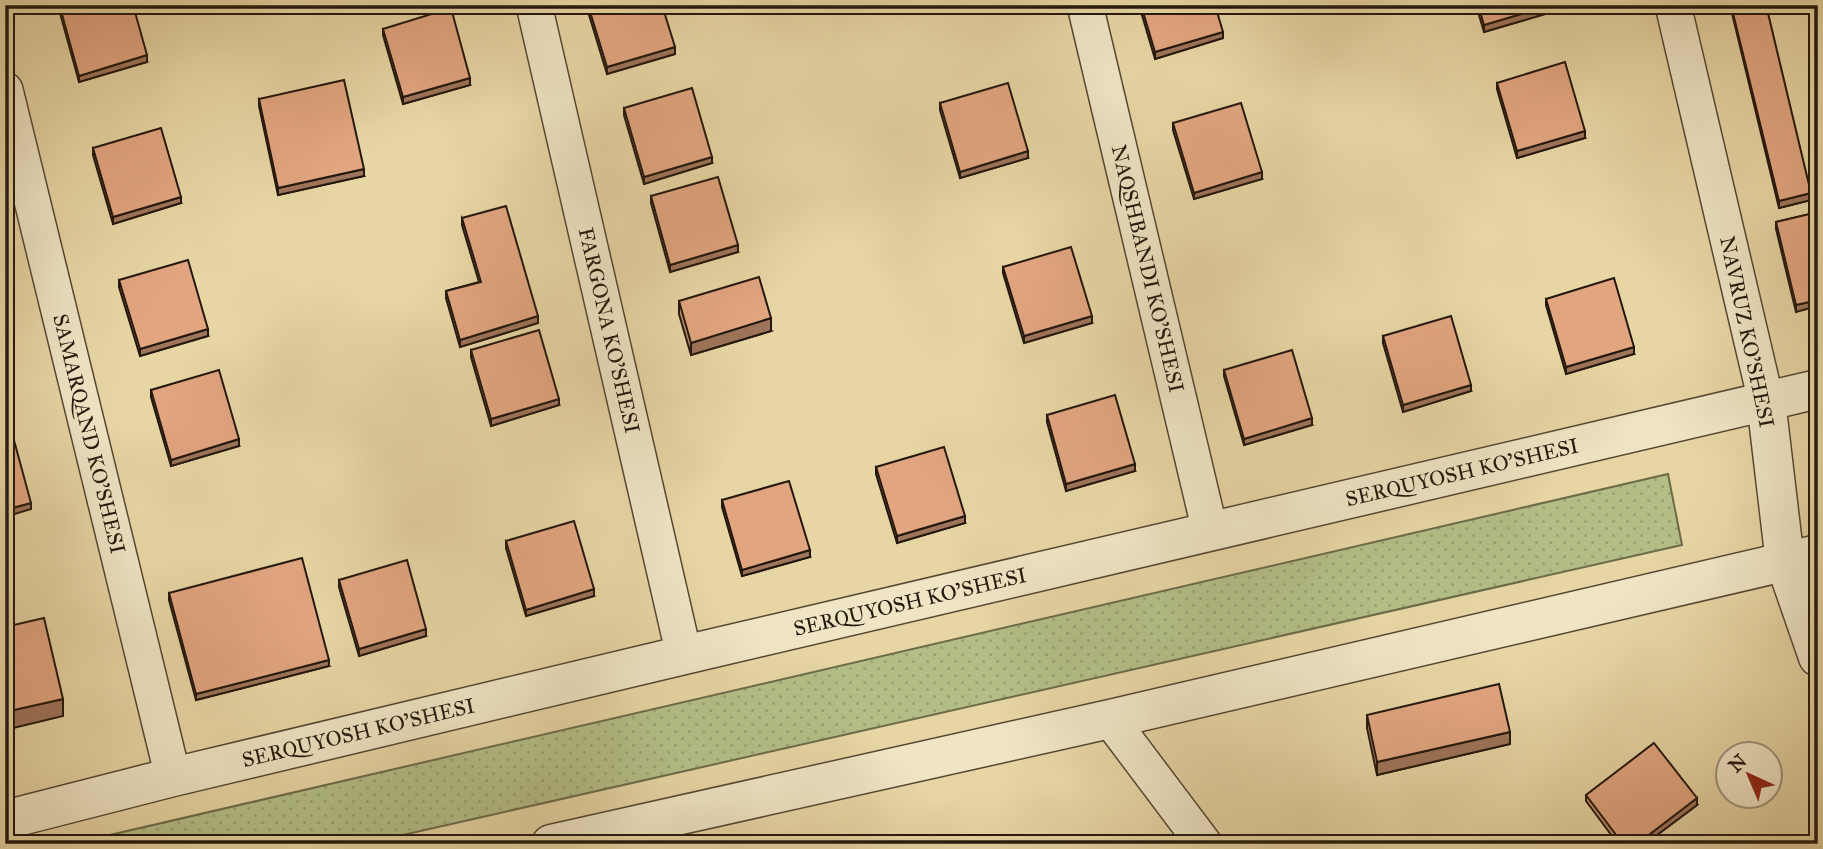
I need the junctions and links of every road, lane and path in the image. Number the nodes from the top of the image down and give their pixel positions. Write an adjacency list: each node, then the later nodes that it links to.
1 (534, 5): 9 (street, FARGONA KO'SHESI)
2 (1085, 5): 7 (street, NAQSHBANDI KO'SHESI)
3 (1673, 5): 6 (street, NAVRUZ KO'SHESI)
4 (5, 90): 12 (street, SAMARQAND KO'SHESI)
5 (1818, 389): 6 (street, SERQUYOSH KO'SHESI)
6 (1766, 401): 7 (street, SERQUYOSH KO'SHESI); 8 (street, NAVRUZ KO'SHESI)
7 (1210, 531): 9 (street, SERQUYOSH KO'SHESI)
8 (1801, 558): 10 (street, NAVRUZ KO'SHESI); 11 (street)
9 (684, 655): 12 (street, SERQUYOSH KO'SHESI)
10 (1818, 657)
11 (1110, 719): 14 (street); 15 (street)
12 (173, 777): 13 (street, SERQUYOSH KO'SHESI)
13 (5, 820)
14 (551, 844)
15 (1204, 844)

